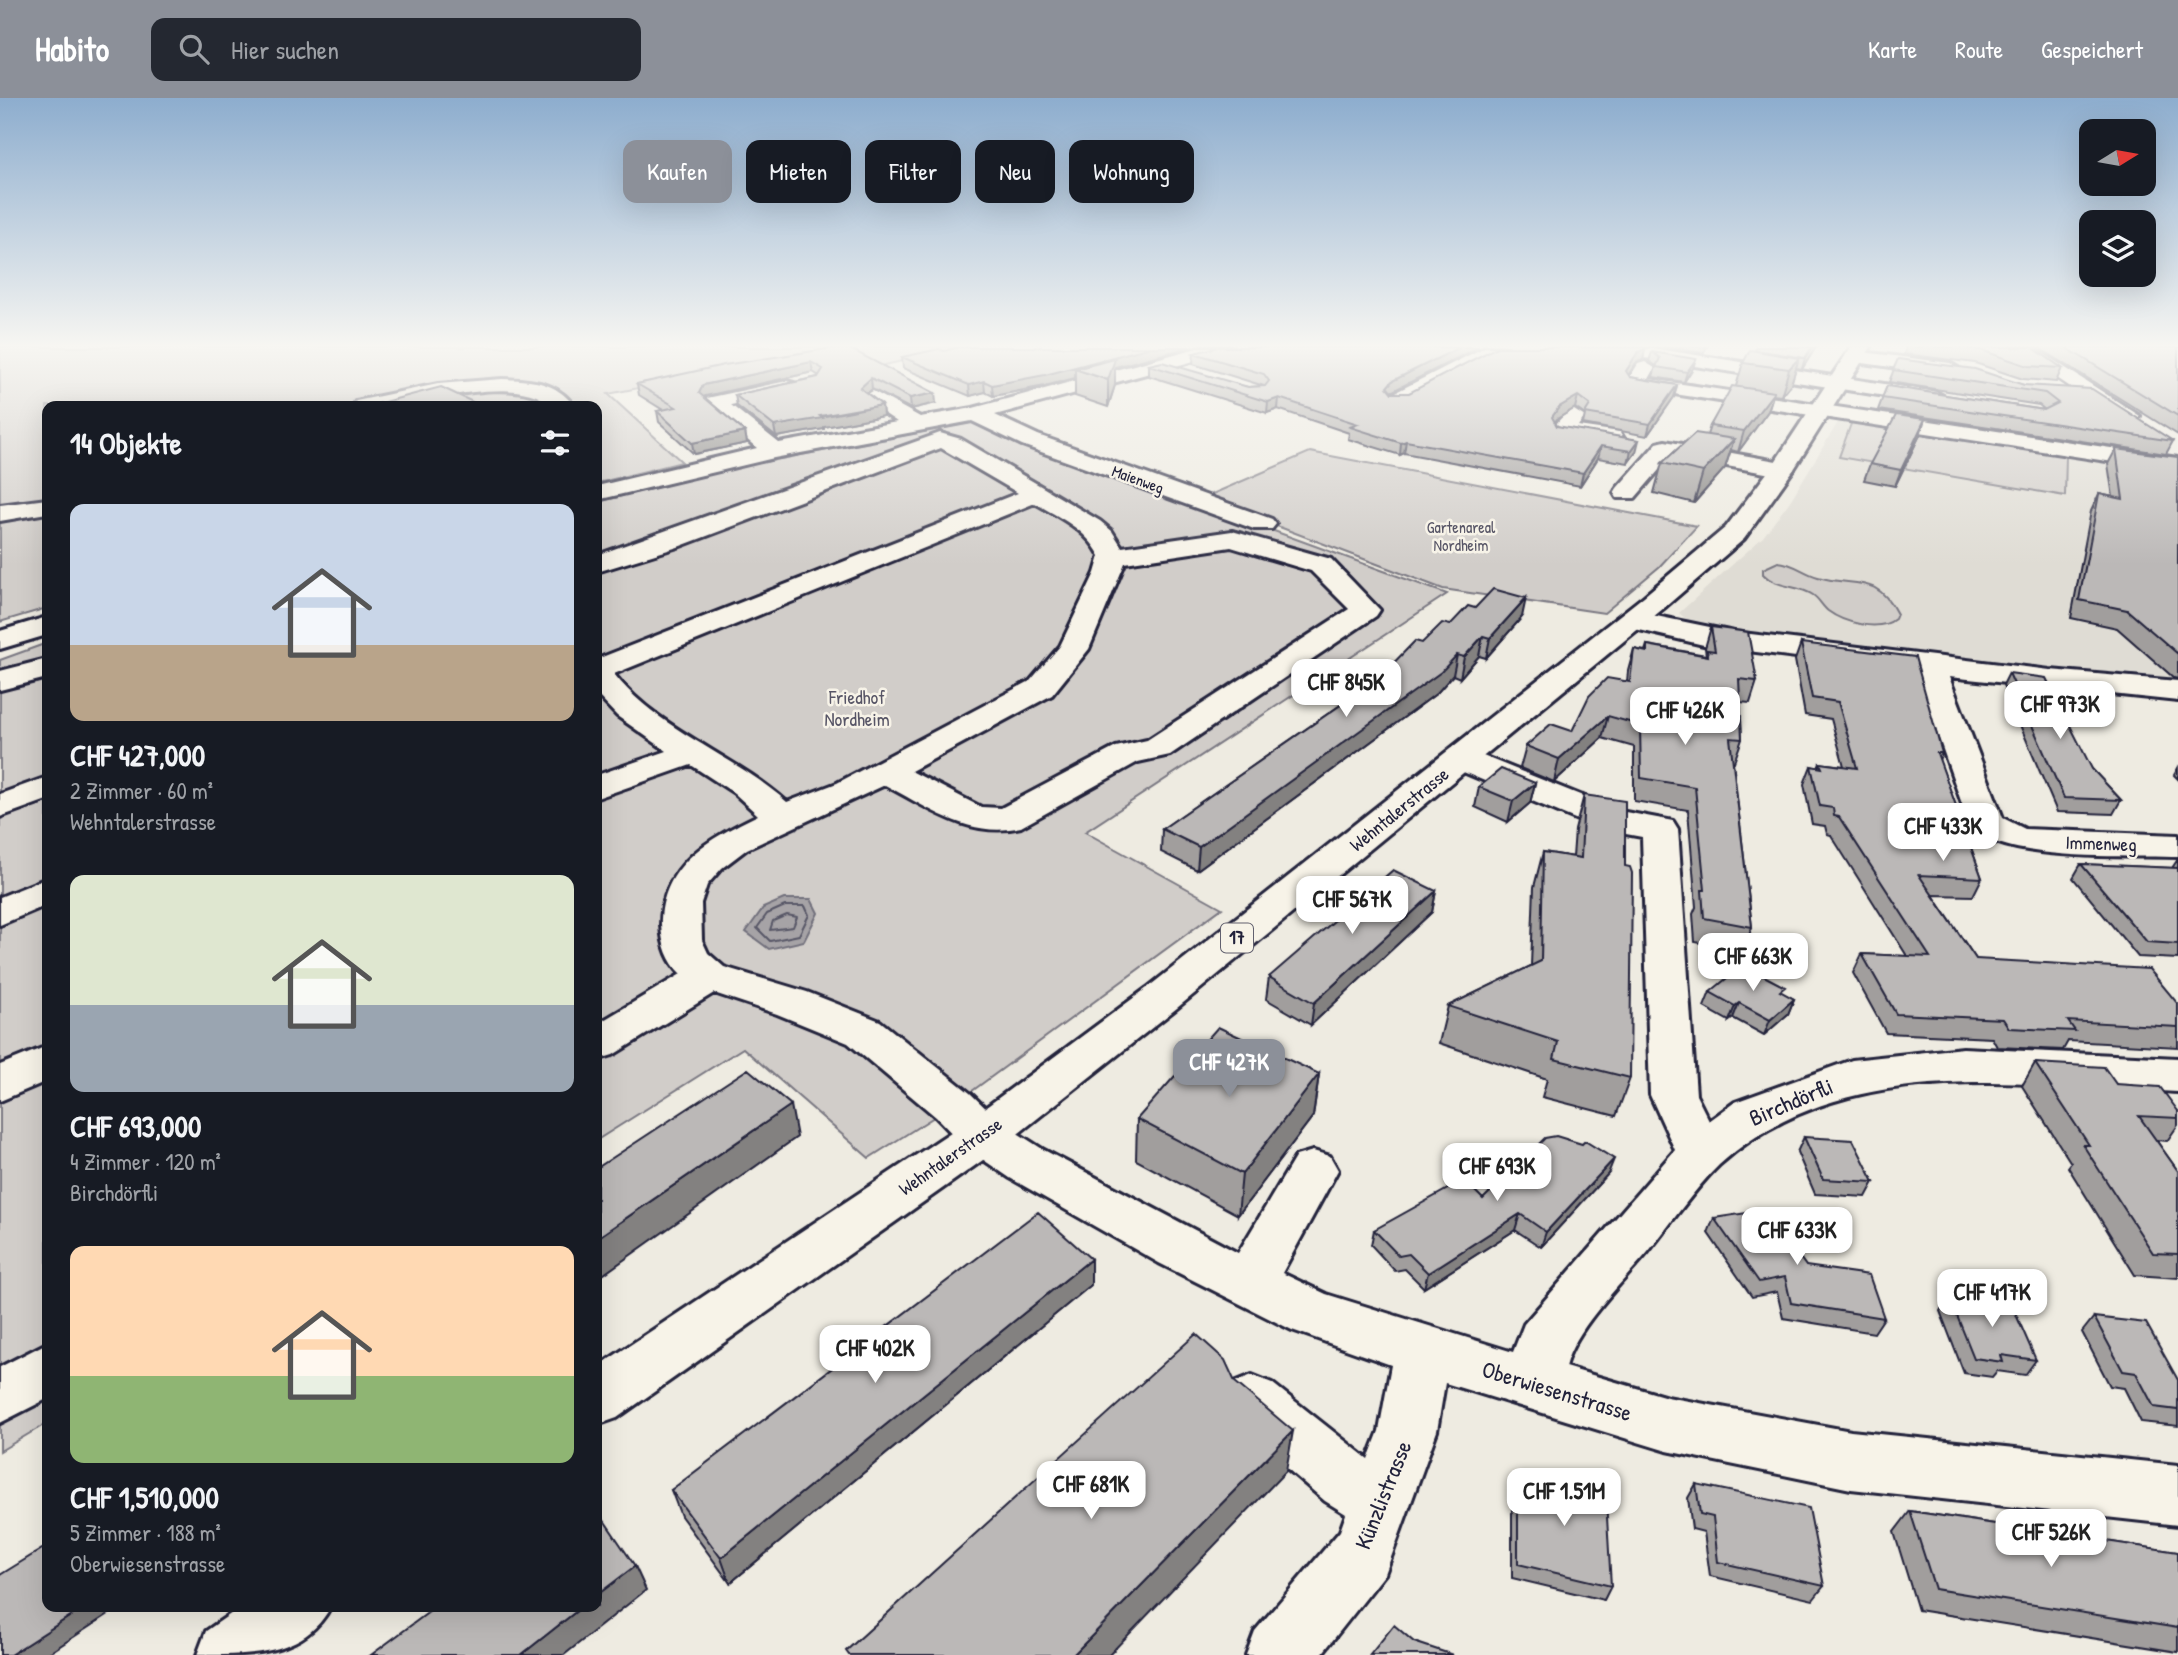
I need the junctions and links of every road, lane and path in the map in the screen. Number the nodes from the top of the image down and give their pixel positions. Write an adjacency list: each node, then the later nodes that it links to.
1 (736, 420): 14 (street)
2 (915, 420): 10 (street)
3 (956, 420): 10 (street)
4 (993, 420): 11 (street, Maienweg)
5 (1572, 420): 13 (street)
6 (1814, 420): 16 (street, Wehntalerstrasse / 17)
7 (1963, 420): 15 (street)
8 (2135, 420): 12 (street)
9 (1043, 424): 11 (street)
10 (931, 428): 14 (street); 19 (street); 24 (street)
11 (1009, 429): 22 (street, Maienweg)
12 (2149, 429)
13 (1647, 444): 16 (street); 18 (street)
14 (774, 451): 17 (street)
15 (2178, 465)
16 (1782, 469): 25 (street, Wehntalerstrasse / 17)
17 (602, 492)
18 (1626, 493)
19 (1037, 495): 23 (street); 30 (street)
20 (42, 507): 21 (street)
21 (0, 513)
22 (1263, 524)
23 (1113, 556): 36 (street); 36 (street)
24 (602, 562)
25 (1632, 620): 28 (street); 35 (street, Wehntalerstrasse / 17)
26 (42, 627): 27 (street)
27 (0, 640)
28 (1929, 665): 33 (street); 41 (street, Immenweg)
29 (42, 669): 32 (street)
30 (602, 670)
31 (602, 680): 34 (street)
32 (0, 681)
33 (2178, 691)
34 (691, 754): 37 (street); 40 (street)
35 (1461, 759): 49 (street, Wehntalerstrasse / 17); 50 (street)
36 (886, 771): 40 (street)
37 (602, 785)
38 (42, 790): 39 (street)
39 (0, 806)
40 (782, 817): 44 (street)
41 (2178, 846)
42 (42, 892): 43 (street)
43 (0, 912)
44 (709, 976): 45 (street); 49 (street, Oberwiesenstrasse)
45 (602, 1041)
46 (42, 1064): 48 (street)
47 (2178, 1075): 50 (street, Birchdörfli)
48 (0, 1084)
49 (983, 1135): 52 (street, Oberwiesenstrasse); 56 (street, Wehntalerstrasse / 17)
50 (1701, 1153): 55 (street, Birchdörfli)
51 (1313, 1170): 52 (street)
52 (1249, 1283): 53 (street, Oberwiesenstrasse)
53 (1422, 1351): 55 (street, Oberwiesenstrasse); 60 (street, Künzlistrasse)
54 (42, 1371): 57 (street)
55 (1533, 1384): 59 (street, Oberwiesenstrasse)
56 (602, 1396)
57 (0, 1397)
58 (1252, 1402): 60 (street)
59 (2178, 1495)
60 (1383, 1501): 63 (street, Künzlistrasse)
61 (291, 1612): 62 (street)
62 (230, 1655)
63 (1279, 1655)

